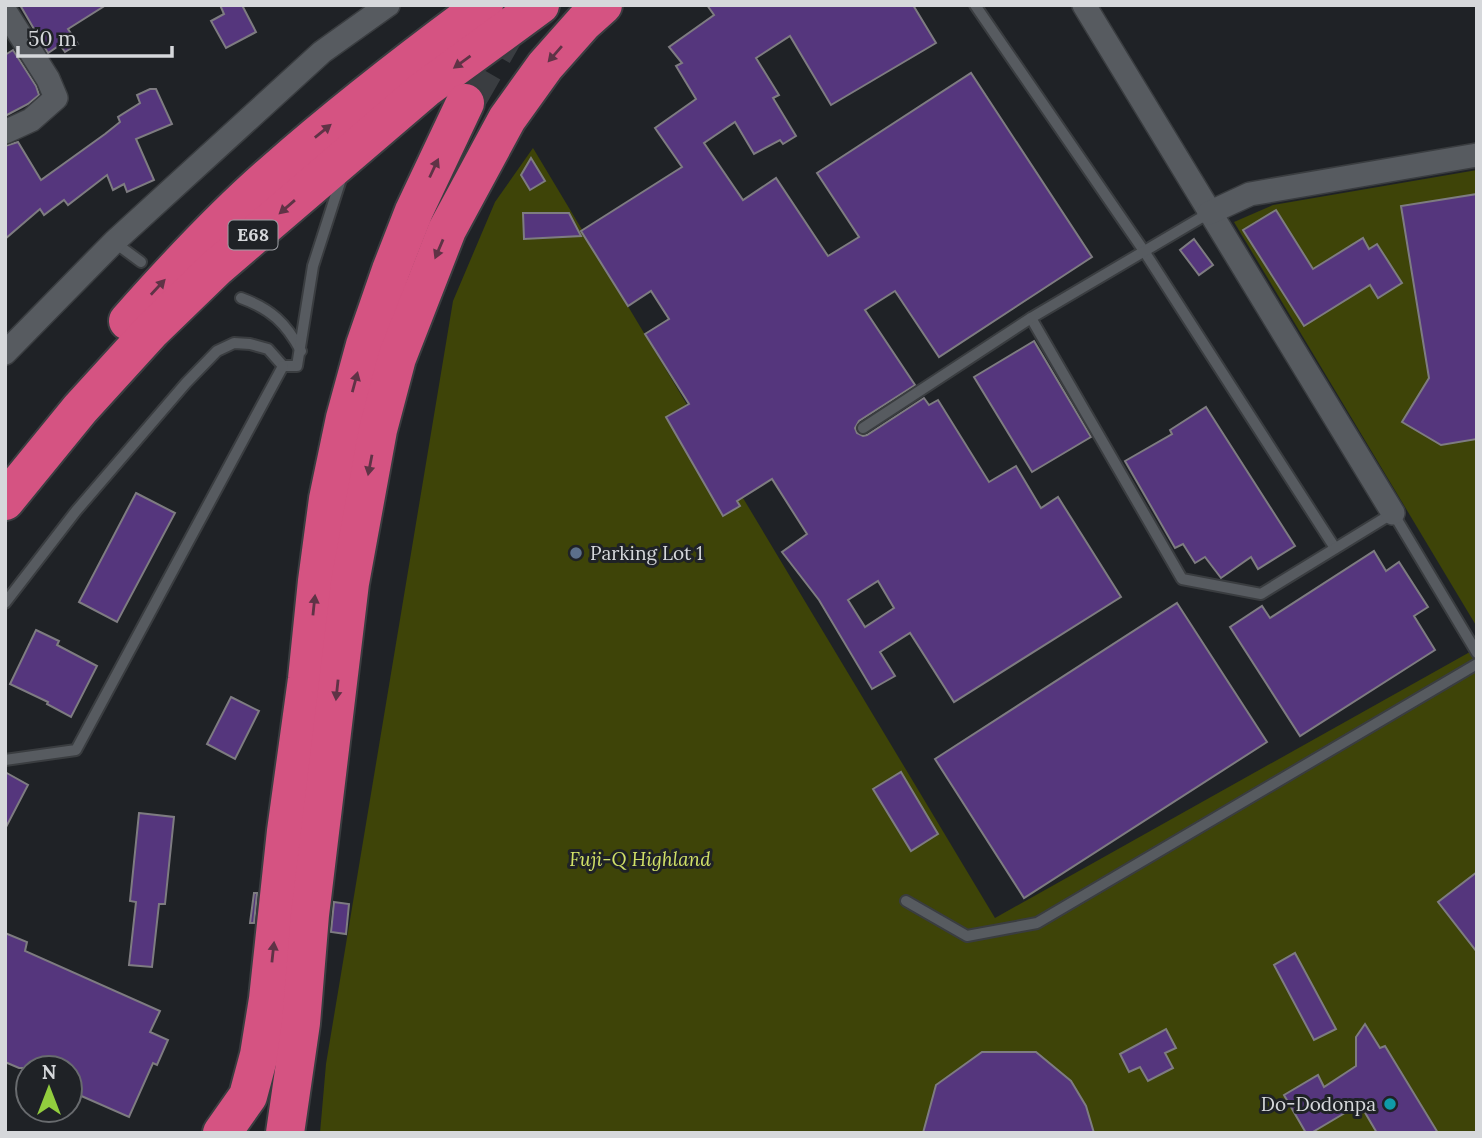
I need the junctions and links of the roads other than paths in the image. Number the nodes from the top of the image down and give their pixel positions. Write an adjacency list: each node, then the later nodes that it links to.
1 (388, 5): 13 (street)
2 (484, 5): 22 (highway, E68, one-way to 2)
3 (540, 5): 10 (highway, E68, one-way to 10)
4 (603, 5): 32 (highway, one-way to 32)
5 (975, 5): 14 (lane)
6 (1084, 5): 12 (street)
7 (5, 11): 9 (street)
8 (464, 103): 31 (highway, one-way to 8)
9 (5, 132)
10 (352, 150): 18 (lane); 23 (highway, E68, one-way to 23)
11 (1477, 155): 12 (street)
12 (1209, 213): 14 (lane); 24 (street)
13 (114, 242): 15 (lane); 19 (street)
14 (1144, 251): 17 (lane); 25 (lane)
15 (141, 262)
16 (240, 298): 18 (lane)
17 (1031, 318): 21 (lane); 25 (lane)
18 (301, 351): 20 (lane)
19 (5, 353)
20 (283, 366): 26 (lane); 29 (lane)
21 (863, 428)
22 (5, 471)
23 (5, 501)
24 (1393, 513): 25 (lane); 27 (lane)
25 (1335, 548)
26 (5, 603)
27 (1477, 653)
28 (1477, 664): 30 (lane)
29 (5, 760)
30 (906, 901)
31 (268, 999): 33 (highway); 34 (highway)
32 (301, 1023): 35 (highway); 36 (highway)
33 (222, 1133)
34 (270, 1133)
35 (285, 1133)
36 (310, 1133)

